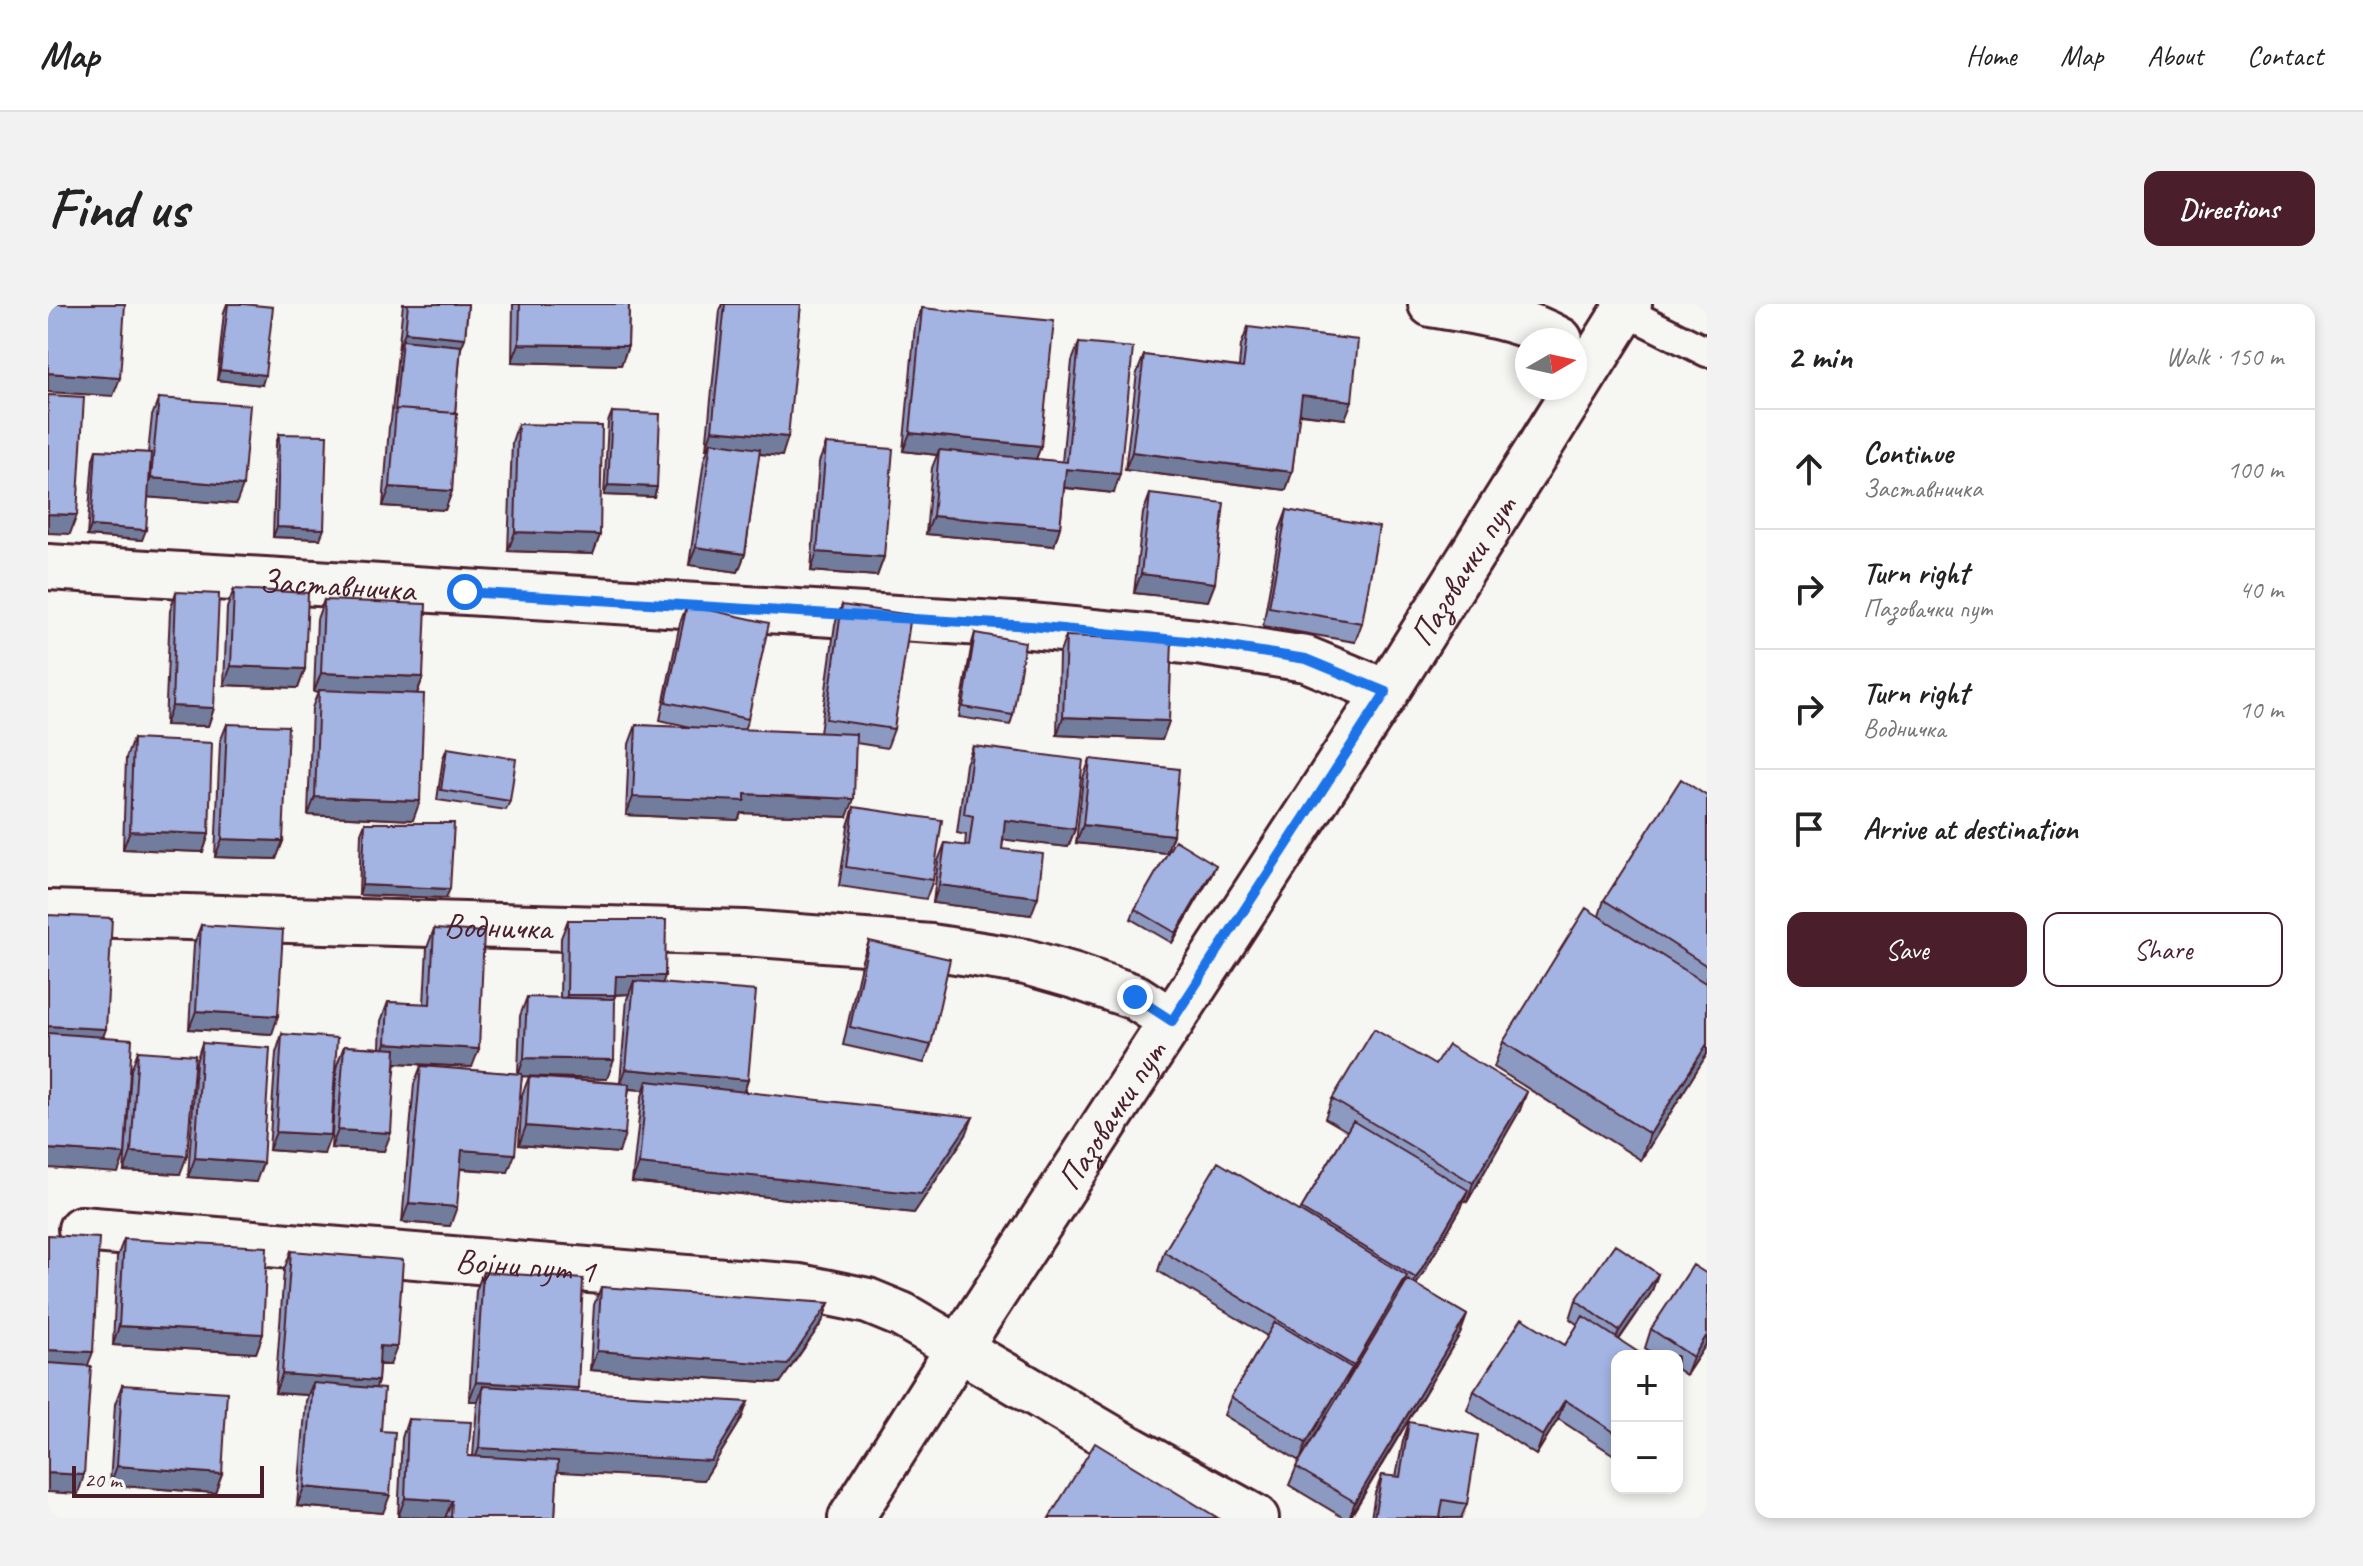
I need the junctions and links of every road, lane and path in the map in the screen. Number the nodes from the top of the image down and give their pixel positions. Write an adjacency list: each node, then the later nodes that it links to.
1 (1431, 304): 3 (street)
2 (1627, 307): 4 (street, Пазовачки пут); 5 (lane)
3 (1534, 328)
4 (1587, 341)
5 (1707, 352)
6 (1548, 400): 8 (street, Пазовачки пут)
7 (48, 567): 8 (street, Заставничка)
8 (1386, 692): 10 (street, Пазовачки пут)
9 (48, 913): 10 (street, Водничка)
10 (1172, 1021): 12 (street, Пазовачки пут)
11 (81, 1229): 12 (street, Војни пут 1)
12 (959, 1348): 13 (street, Пазовачки пут); 14 (street, Војни пут 1)
13 (851, 1518)
14 (1256, 1518)

